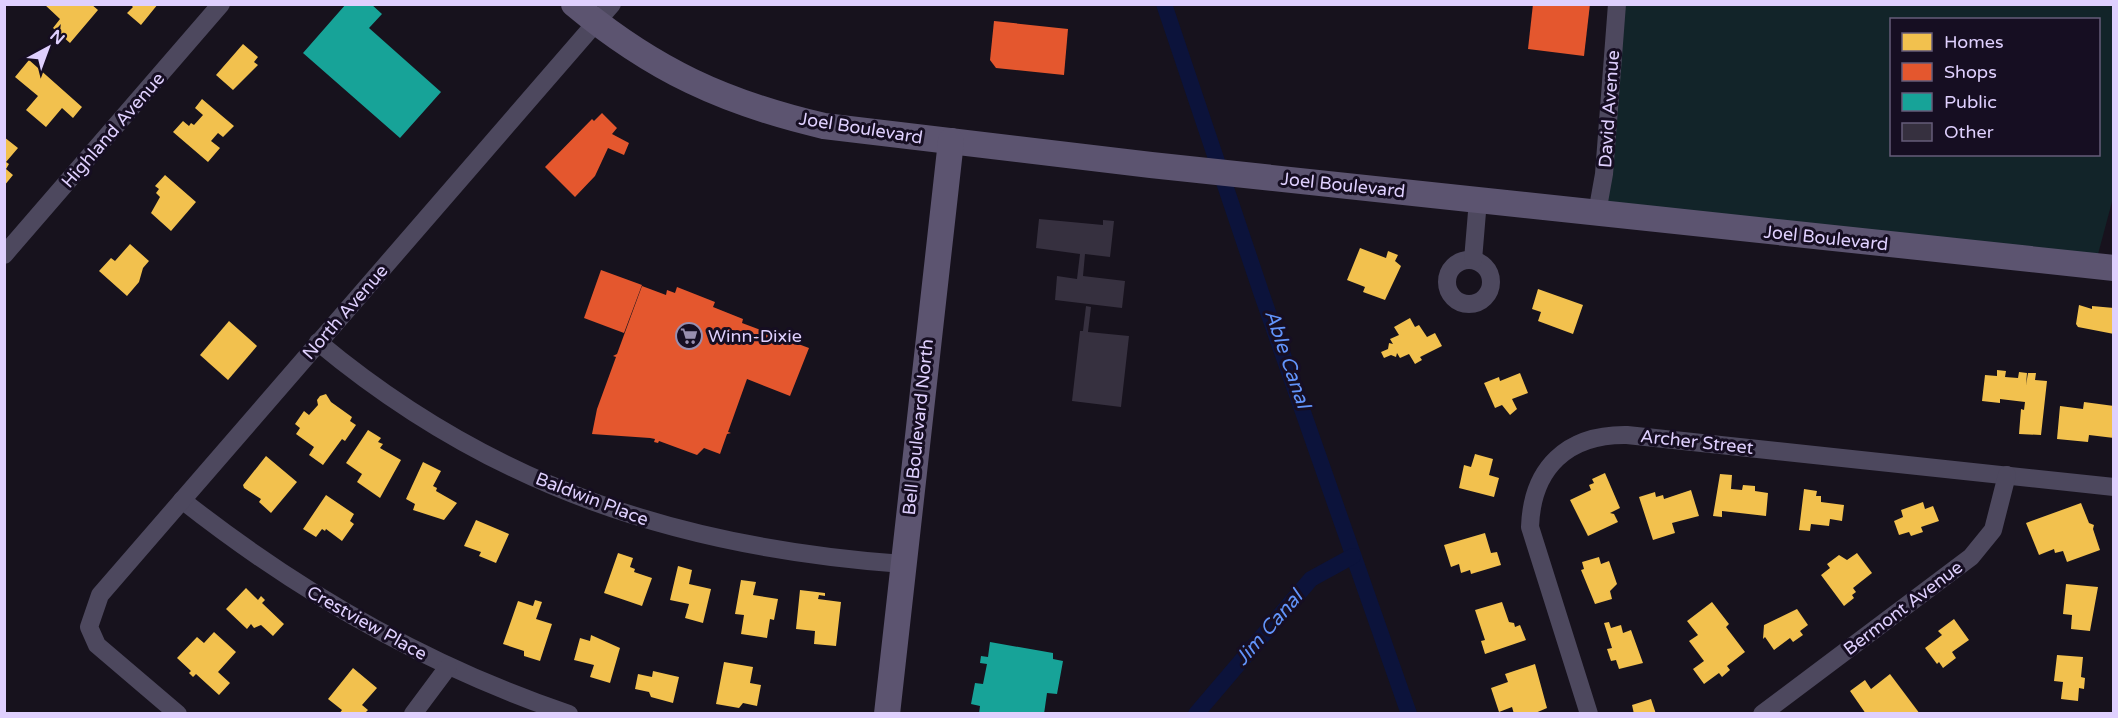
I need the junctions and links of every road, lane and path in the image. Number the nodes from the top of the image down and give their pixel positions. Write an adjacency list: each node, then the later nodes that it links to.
1 (221, 4): 8 (street, Highland Avenue)
2 (574, 4): 4 (main road, Joel Boulevard)
3 (1617, 4): 7 (street, David Avenue)
4 (604, 14): 5 (main road, Joel Boulevard); 11 (street, North Avenue)
5 (951, 141): 6 (main road, Joel Boulevard); 15 (main road, Bell Boulevard North)
6 (1478, 200): 7 (main road, Joel Boulevard); 9 (street)
7 (1597, 213): 10 (main road, Joel Boulevard)
8 (4, 255)
9 (1473, 260)
10 (2114, 268)
11 (318, 342): 14 (street, North Avenue); 15 (street, Baldwin Place)
12 (2007, 475): 13 (street, Archer Street); 21 (street, Archer Street); 22 (street, Bermont Avenue)
13 (2114, 487)
14 (182, 500): 16 (street, Crestview Place); 17 (street, North Avenue)
15 (903, 564): 20 (main road, Bell Boulevard North)
16 (448, 667): 18 (street); 19 (street, Crestview Place)
17 (178, 714)
18 (413, 714)
19 (569, 714)
20 (887, 714)
21 (1589, 714)
22 (1762, 714)

